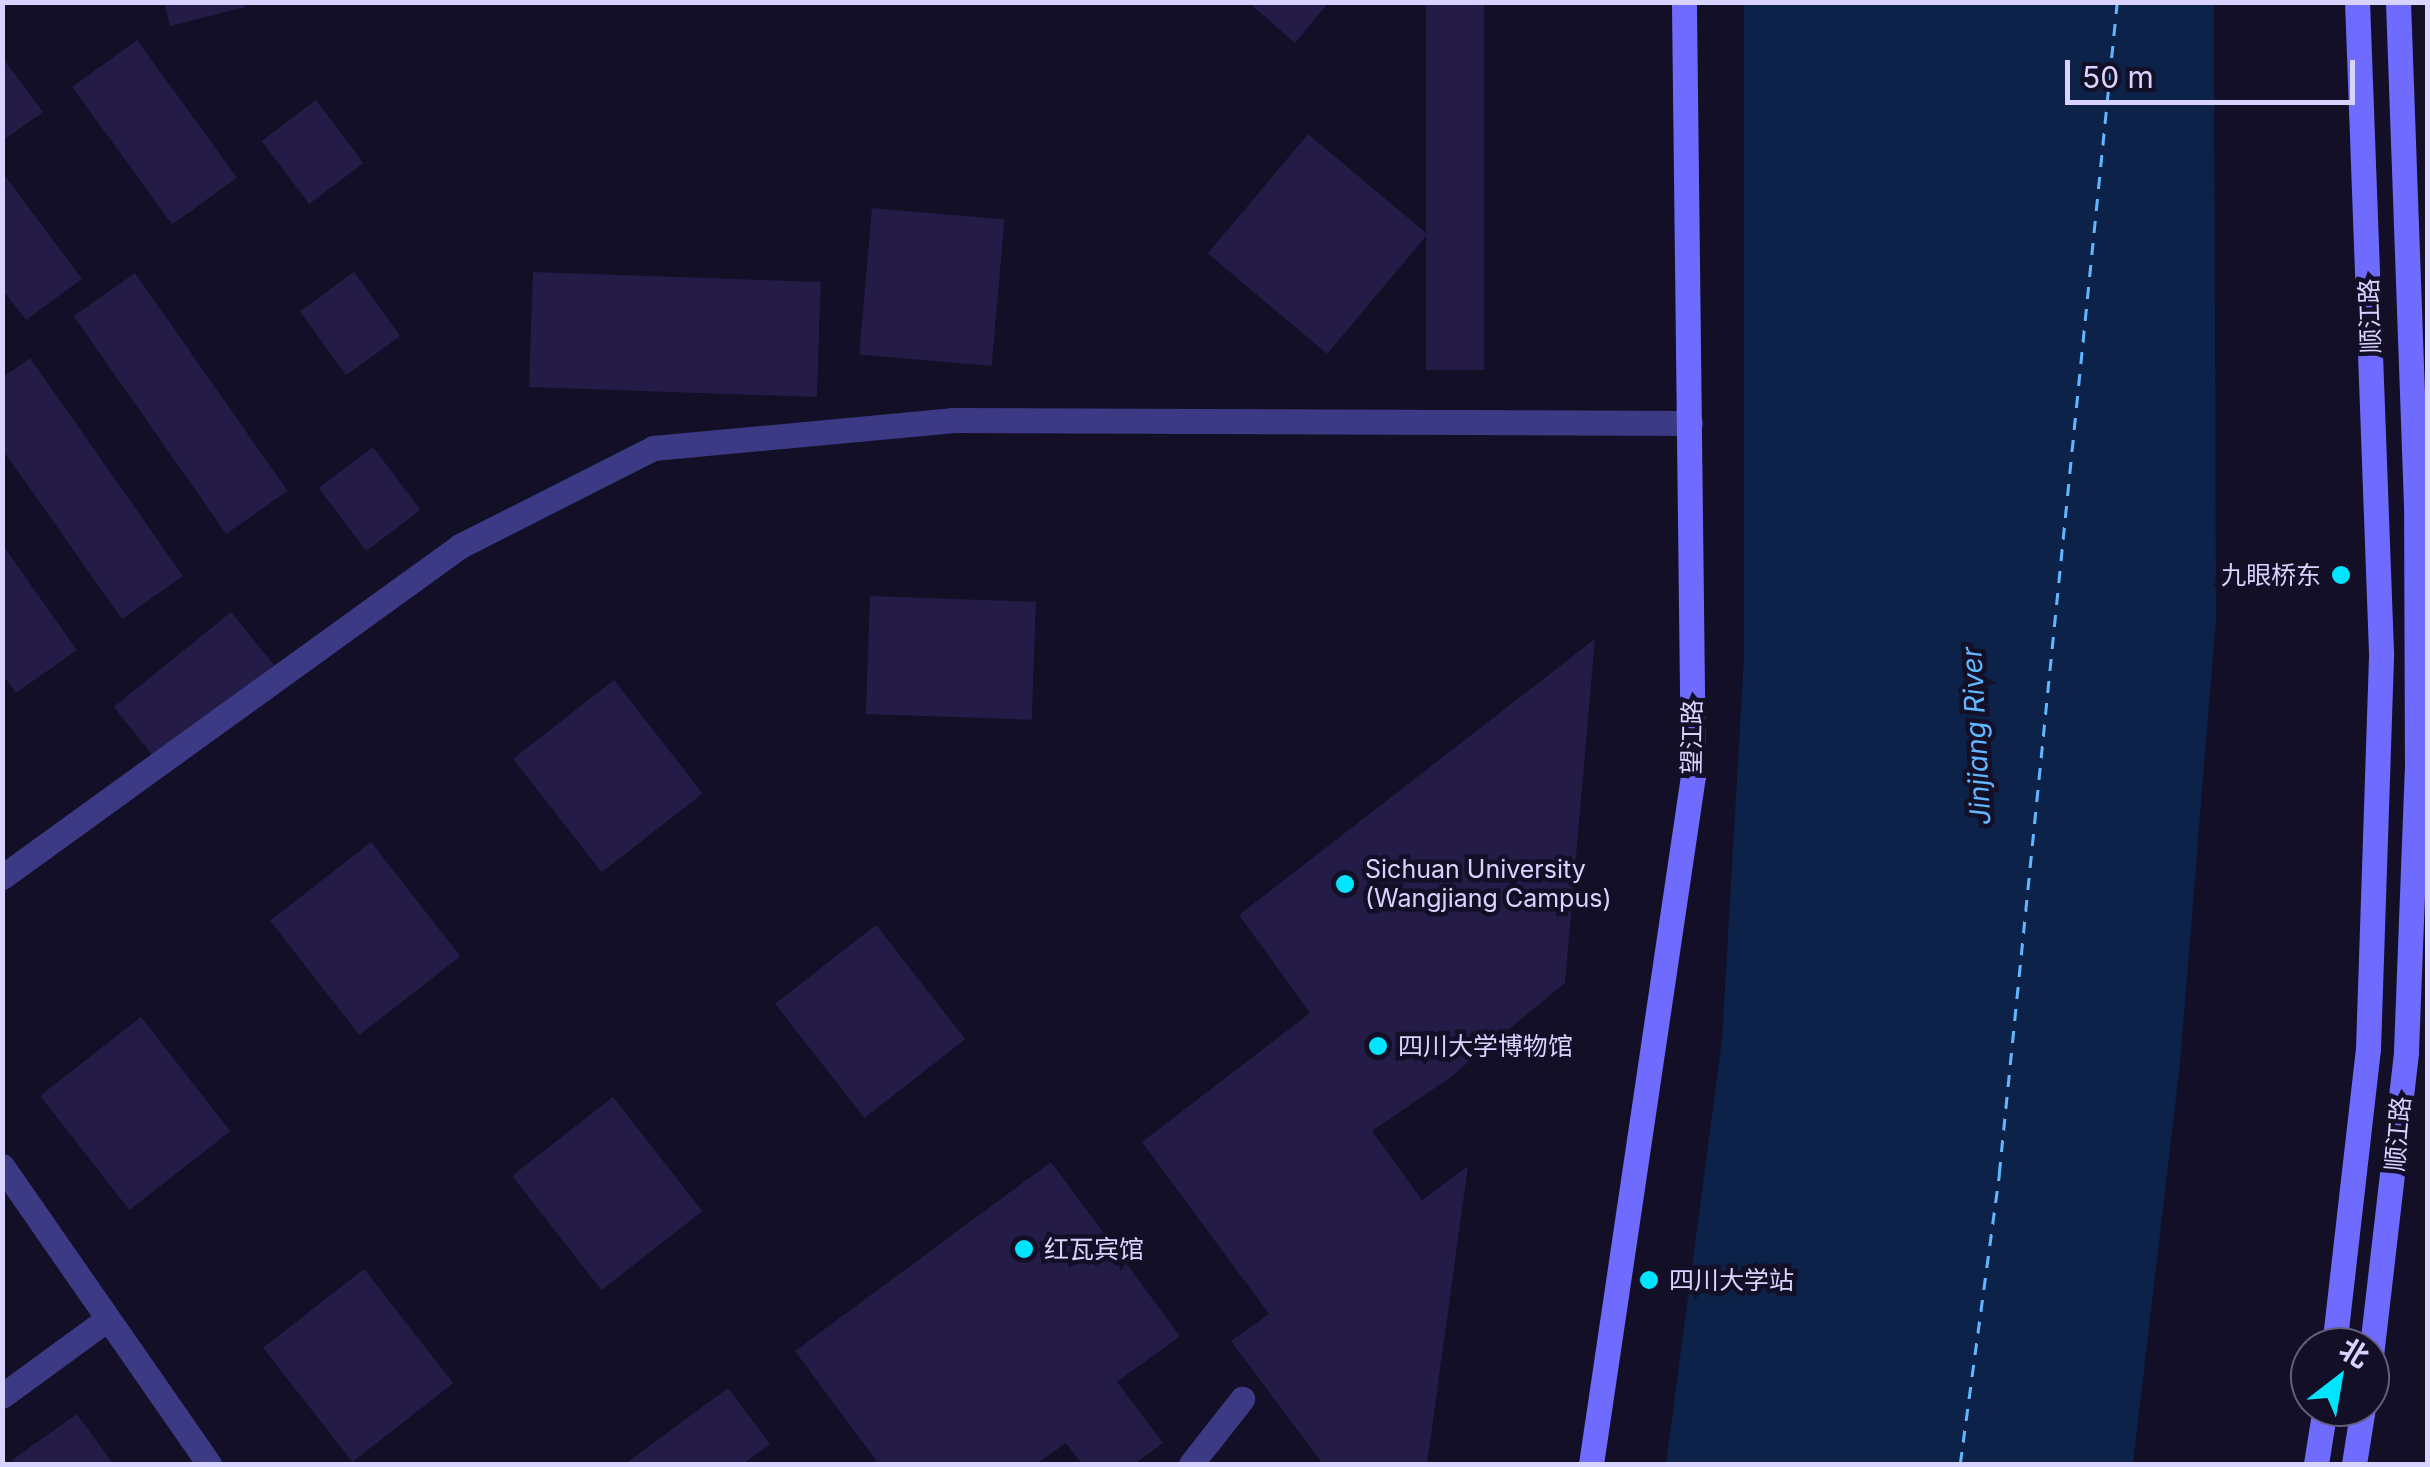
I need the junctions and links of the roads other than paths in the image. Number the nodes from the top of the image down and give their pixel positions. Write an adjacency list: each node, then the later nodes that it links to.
1 (1684, 2): 4 (main road, 望江路)
2 (2356, 2): 8 (main road, 顺江路)
3 (2398, 2): 9 (main road, 顺江路)
4 (1690, 423): 5 (street); 16 (main road, 望江路)
5 (2, 877)
6 (2, 1166): 7 (street)
7 (106, 1320): 10 (street); 14 (street)
8 (2336, 1327)
9 (2374, 1327)
10 (2, 1396)
11 (1242, 1399): 15 (street)
12 (2322, 1427): 17 (main road)
13 (2360, 1427): 18 (main road)
14 (208, 1464)
15 (1191, 1464)
16 (1591, 1464)
17 (2316, 1464)
18 (2354, 1464)

